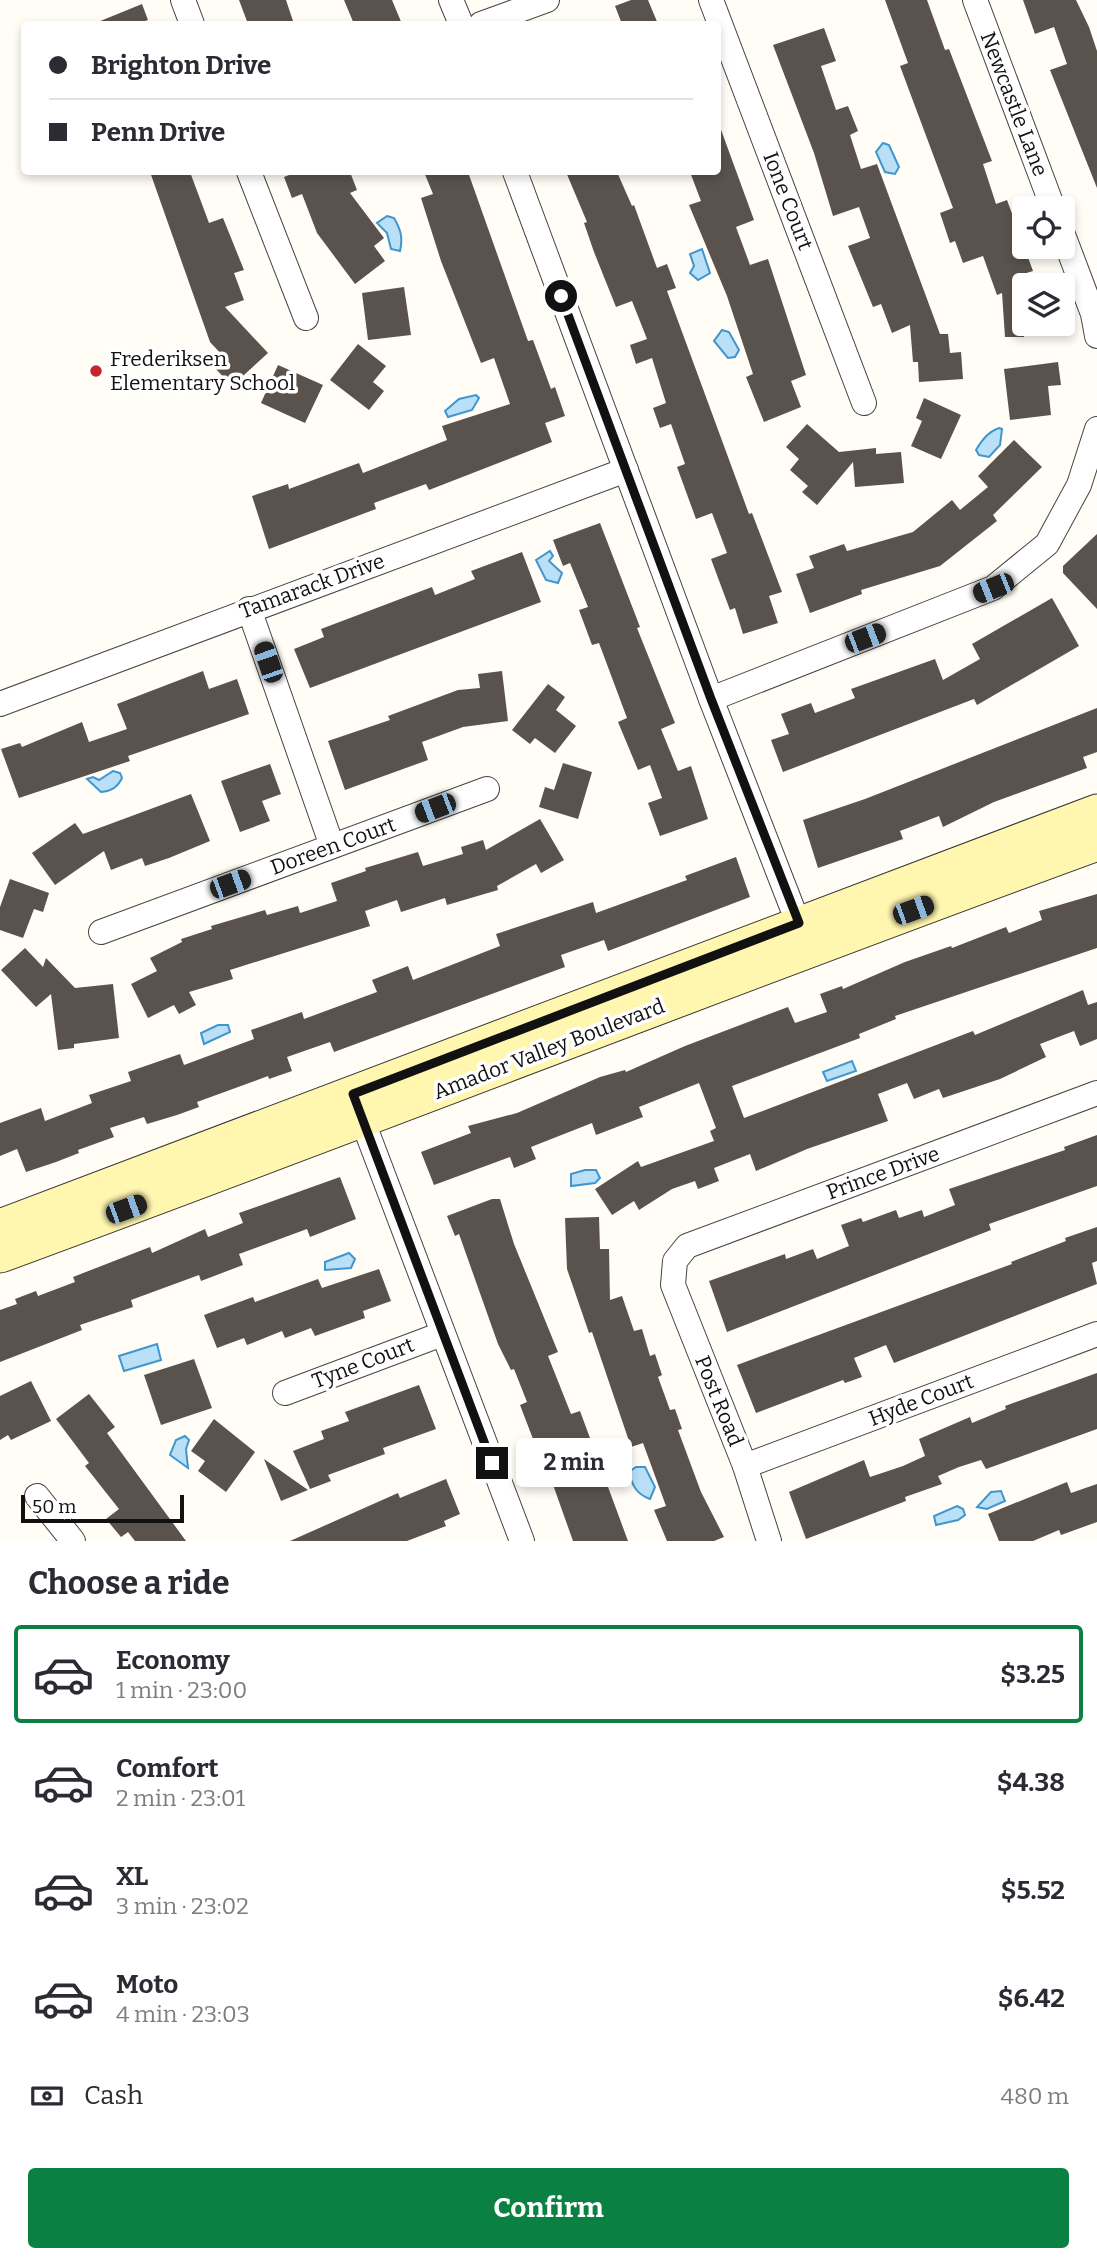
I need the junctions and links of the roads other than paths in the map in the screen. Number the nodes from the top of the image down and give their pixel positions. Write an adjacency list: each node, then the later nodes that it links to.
1 (183, 0): 6 (street)
2 (451, 0): 7 (street)
3 (547, 0): 8 (street)
4 (711, 0): 9 (street, Ione Court)
5 (975, 0): 13 (street, Newcastle Lane)
6 (191, 21)
7 (460, 21)
8 (489, 21)
9 (719, 21)
10 (721, 26): 17 (street, Ione Court)
11 (250, 175): 15 (street)
12 (516, 175): 19 (street)
13 (1049, 196)
14 (1072, 259): 16 (street)
15 (306, 318)
16 (1097, 336)
17 (864, 403)
18 (1097, 429): 20 (street)
19 (626, 470): 21 (street, Tamarack Drive); 22 (street)
20 (1088, 490): 22 (street)
21 (249, 609): 23 (street, Tamarack Drive); 27 (street)
22 (711, 699): 29 (street)
23 (0, 704)
24 (487, 789): 27 (street, Doreen Court)
25 (1097, 812): 29 (street, Amador Valley Boulevard)
26 (1097, 843): 29 (street, Amador Valley Boulevard)
27 (332, 846): 28 (street, Doreen Court)
28 (101, 932)
29 (804, 936): 31 (street, Amador Valley Boulevard); 31 (street, Amador Valley Boulevard)
30 (1097, 1093): 34 (street, Prince Drive)
31 (358, 1108): 32 (street, Amador Valley Boulevard); 33 (street, Amador Valley Boulevard); 35 (street)
32 (0, 1227)
33 (0, 1255)
34 (675, 1261): 38 (street, Post Road)
35 (442, 1334): 37 (street, Tyne Court); 41 (street)
36 (1097, 1334): 38 (street, Hyde Court)
37 (285, 1393)
38 (746, 1466): 42 (street, Post Road)
39 (37, 1496): 40 (street)
40 (73, 1541)
41 (522, 1541)
42 (769, 1541)

